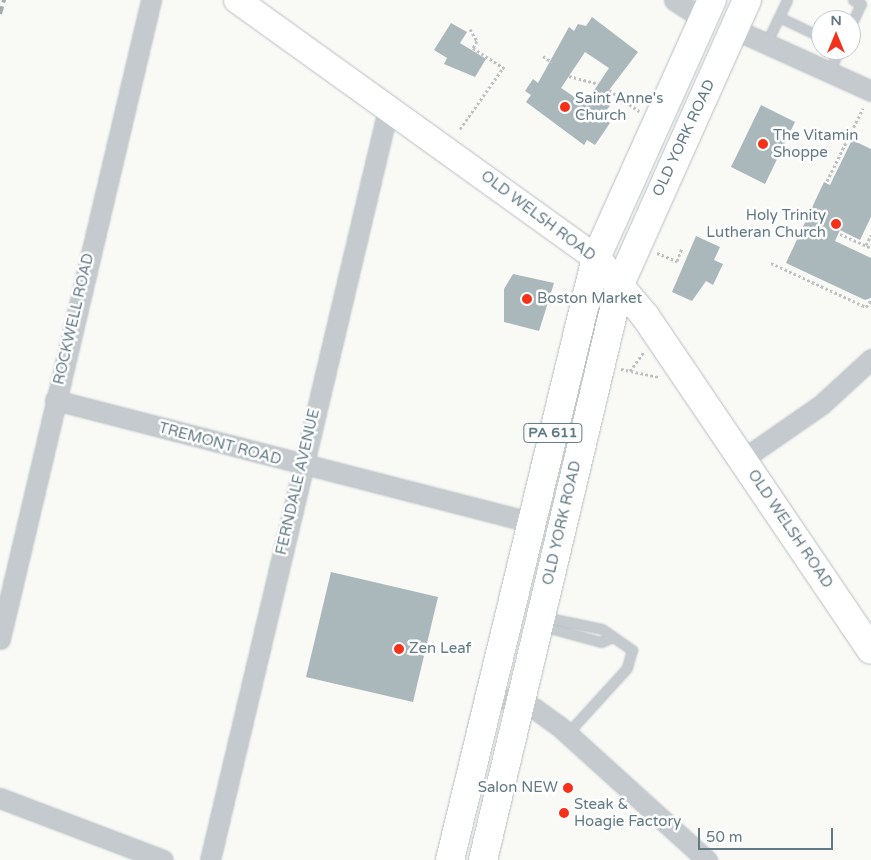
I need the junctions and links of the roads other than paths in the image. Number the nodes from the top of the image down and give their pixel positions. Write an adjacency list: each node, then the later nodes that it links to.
1 (151, 0): 20 (street, ROCKWELL ROAD)
2 (237, 0): 16 (main road, OLD WELSH ROAD)
3 (674, 0): 7 (street)
4 (747, 0): 10 (main road, OLD YORK ROAD / PA 611)
5 (787, 0): 9 (lane)
6 (853, 0): 8 (lane)
7 (707, 10): 17 (main road, OLD YORK ROAD / PA 611)
8 (858, 10)
9 (779, 17): 11 (lane); 12 (lane)
10 (734, 29): 12 (street); 18 (main road, OLD YORK ROAD / PA 611)
11 (811, 32)
12 (766, 44): 14 (street)
13 (834, 60): 14 (lane)
14 (829, 72): 15 (street)
15 (867, 100)
16 (389, 105): 17 (main road, OLD WELSH ROAD); 22 (street, FERNDALE AVENUE)
17 (596, 258): 18 (main road, OLD WELSH ROAD); 23 (main road, OLD YORK ROAD / PA 611)
18 (620, 284): 21 (main road, OLD WELSH ROAD); 24 (main road, OLD YORK ROAD / PA 611)
19 (871, 359): 21 (street)
20 (55, 400): 22 (street, TREMONT ROAD); 25 (street, ROCKWELL ROAD)
21 (743, 459): 26 (main road, OLD WELSH ROAD)
22 (302, 466): 23 (street, TREMONT ROAD); 32 (street, FERNDALE AVENUE)
23 (531, 522): 27 (main road, OLD YORK ROAD / PA 611)
24 (540, 621): 28 (main road, OLD YORK ROAD / PA 611); 29 (lane)
25 (0, 639)
26 (871, 650)
27 (490, 694): 28 (street); 33 (main road, OLD YORK ROAD / PA 611)
28 (522, 704): 29 (street); 34 (main road, OLD YORK ROAD / PA 611)
29 (568, 734): 35 (street)
30 (0, 798): 31 (street)
31 (163, 860)
32 (210, 860)
33 (450, 860)
34 (483, 860)
35 (708, 860)

